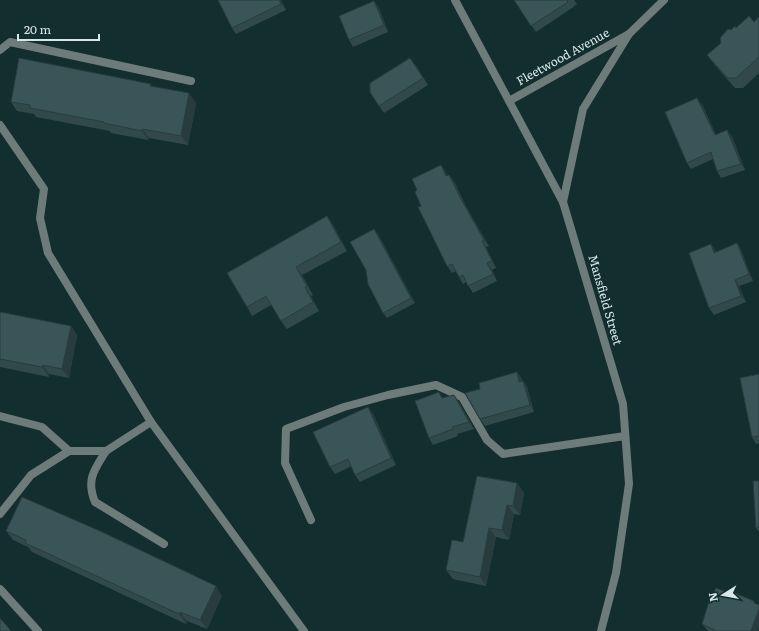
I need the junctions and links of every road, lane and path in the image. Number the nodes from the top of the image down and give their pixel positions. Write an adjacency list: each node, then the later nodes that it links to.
1 (455, 0): 6 (street, Mansfield Street)
2 (664, 0): 3 (street, Fleetwood Avenue)
3 (629, 34): 6 (street, Fleetwood Avenue); 8 (street, Fleetwood Avenue)
4 (0, 50): 5 (street)
5 (191, 80)
6 (509, 101): 8 (street, Mansfield Street)
7 (0, 125): 10 (street)
8 (563, 202): 11 (street, Mansfield Street)
9 (0, 416): 12 (street)
10 (151, 422): 13 (street); 19 (street)
11 (625, 436): 15 (street); 20 (street, Mansfield Street)
12 (69, 451): 13 (street); 14 (street)
13 (106, 451): 16 (street)
14 (0, 514)
15 (311, 520)
16 (164, 544)
17 (0, 589): 18 (street)
18 (38, 631)
19 (304, 631)
20 (601, 631)

